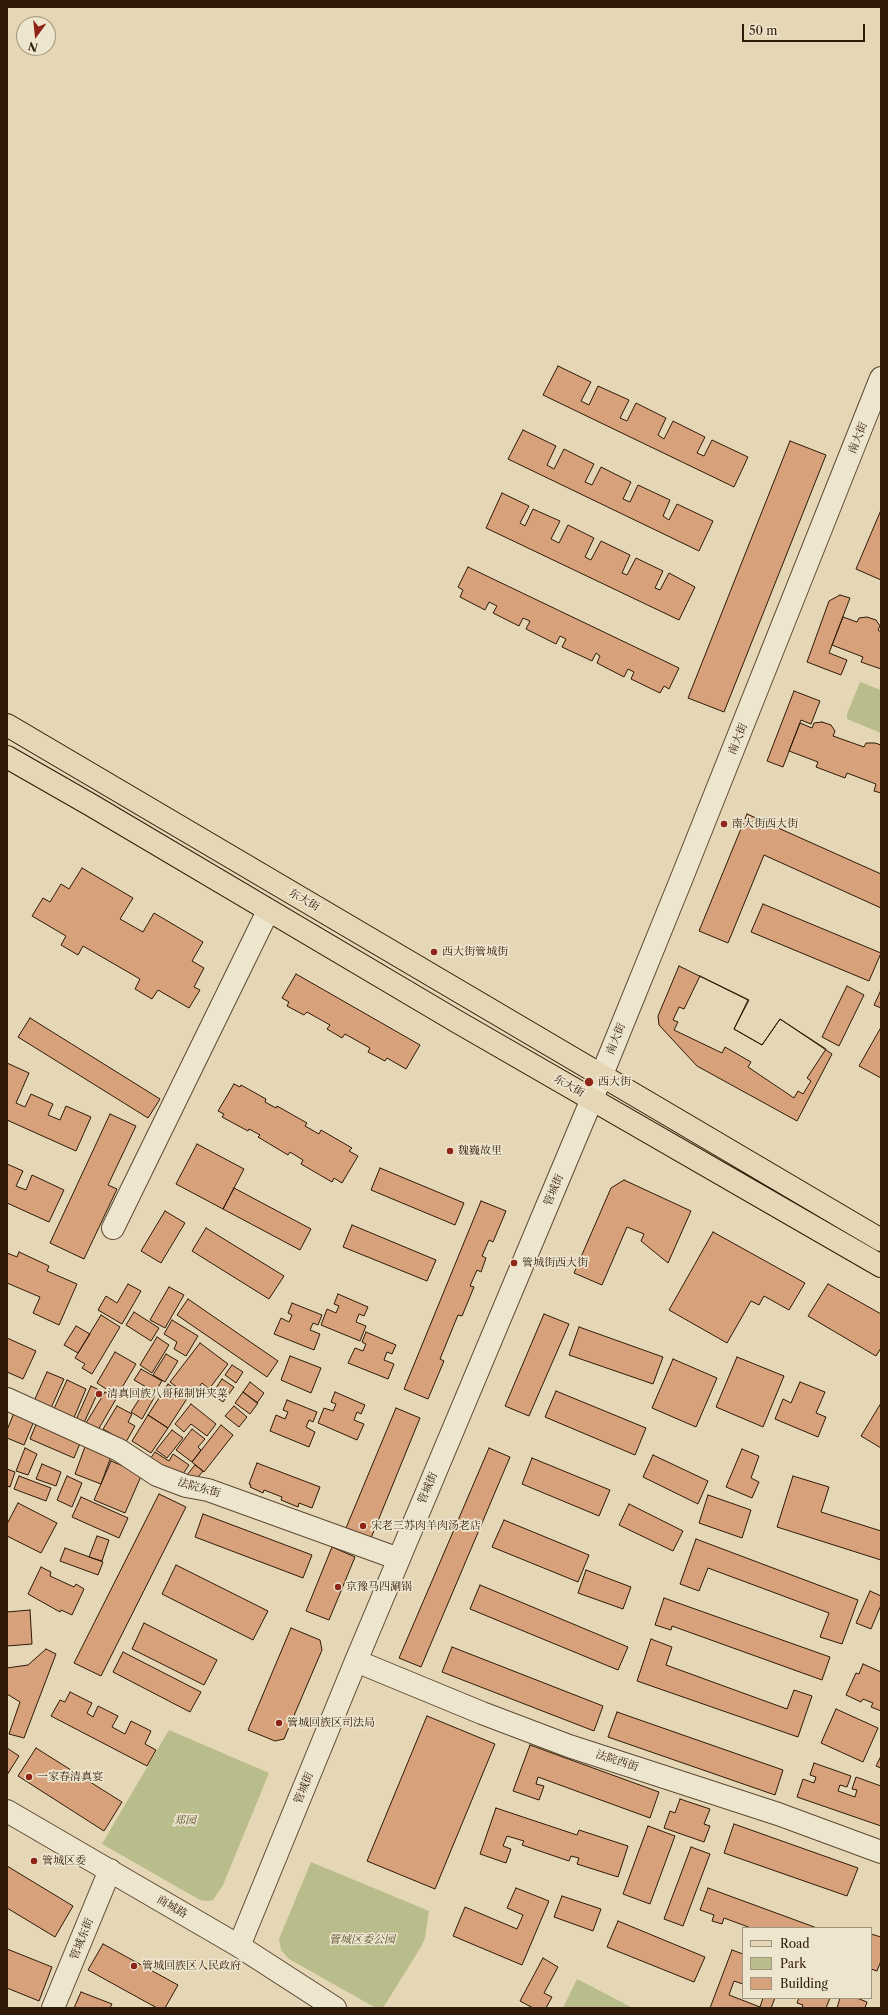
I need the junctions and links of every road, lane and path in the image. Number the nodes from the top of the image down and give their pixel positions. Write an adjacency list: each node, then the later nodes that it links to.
1 (881, 378): 5 (street, 南大街)
2 (7, 725): 5 (main road, 东大街)
3 (7, 758): 4 (main road, 东大街)
4 (268, 910): 6 (main road, 东大街); 7 (street)
5 (602, 1075): 6 (street, 南大街); 8 (main road)
6 (592, 1099): 9 (main road); 11 (street, 管城街)
7 (113, 1228)
8 (881, 1240)
9 (881, 1266)
10 (7, 1399): 11 (street, 法院东街)
11 (399, 1559): 12 (street, 管城街)
12 (356, 1661): 14 (street, 法院西街); 16 (street, 管城街)
13 (10, 1818): 15 (street, 商城路)
14 (881, 1852)
15 (110, 1870): 16 (street, 商城路); 17 (street, 管城东街)
16 (239, 1946): 18 (street, 商城路)
17 (53, 2008)
18 (335, 2008)

